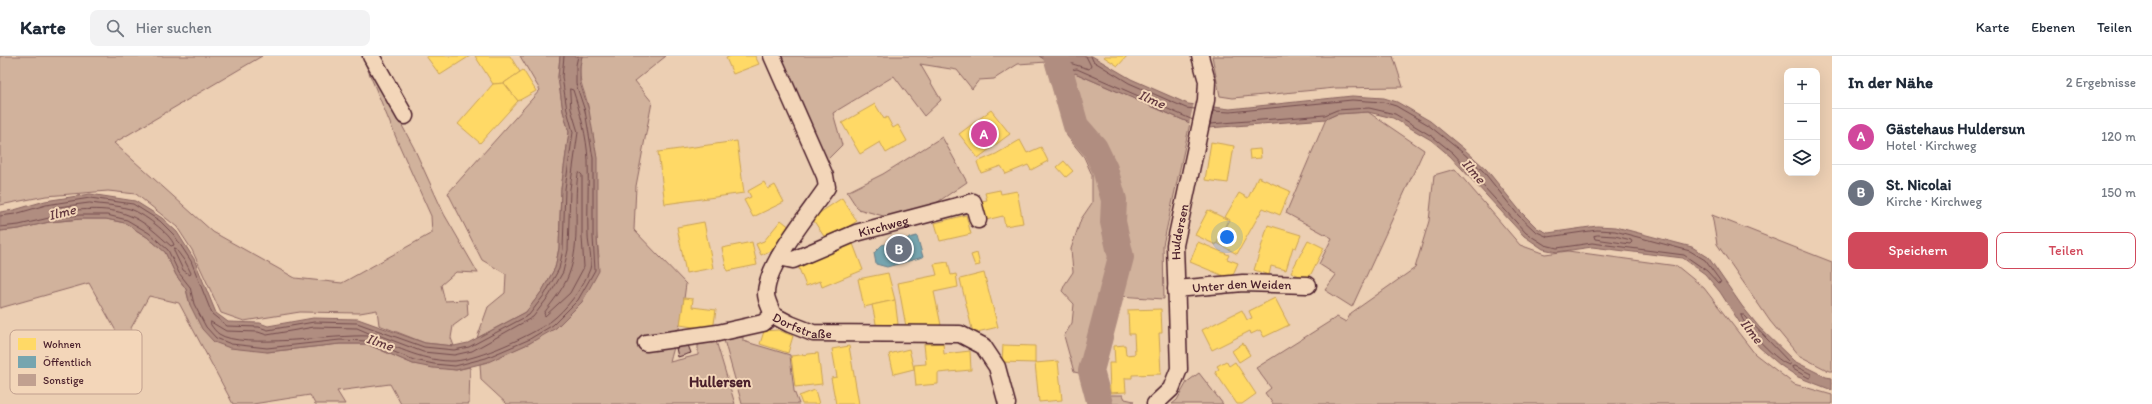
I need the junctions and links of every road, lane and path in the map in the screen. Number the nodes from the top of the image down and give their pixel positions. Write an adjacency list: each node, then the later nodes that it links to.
1 (371, 56): 4 (street)
2 (772, 56): 6 (street, Dorfstraße)
3 (1200, 56): 8 (street, Huldersen)
4 (405, 116)
5 (978, 220): 6 (street, Kirchweg)
6 (779, 257): 9 (street, Dorfstraße)
7 (1308, 285): 8 (street, Unter den Weiden)
8 (1176, 289): 12 (street, Huldersen)
9 (773, 315): 10 (street); 11 (street, Dorfstraße)
10 (646, 343)
11 (1007, 404)
12 (1155, 404)

